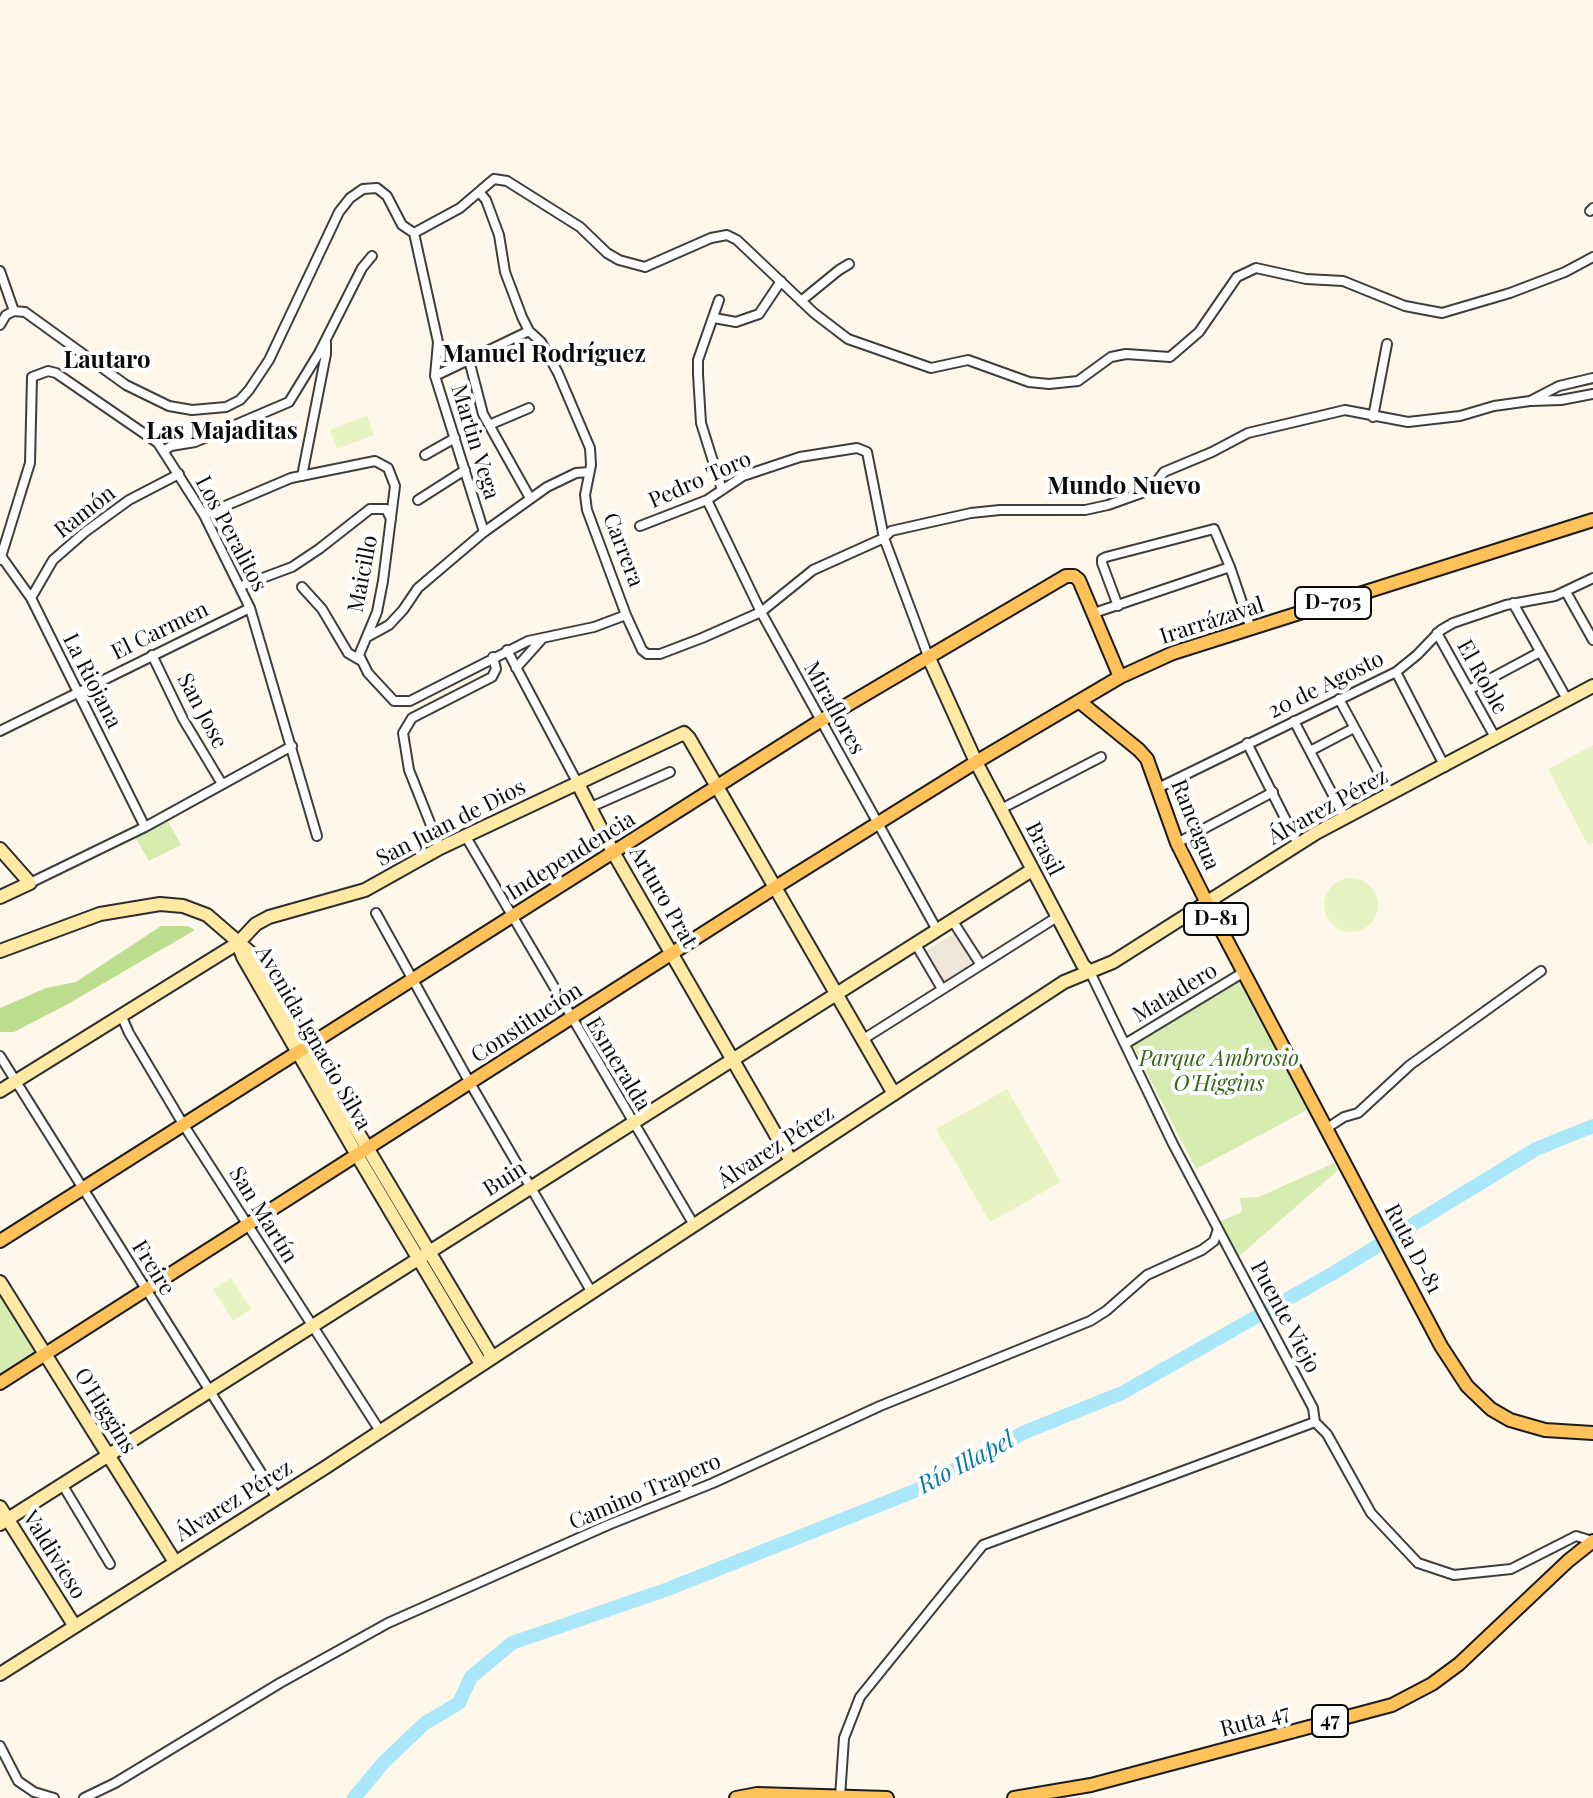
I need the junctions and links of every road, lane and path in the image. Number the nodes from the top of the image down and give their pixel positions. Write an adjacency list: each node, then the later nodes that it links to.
1 (480, 193): 2 (street); 7 (street); 13 (street, Carrera)
2 (414, 233): 10 (street, Martin Vega); 17 (street, Martin Vega)
3 (372, 256): 14 (street)
4 (1593, 257): 9 (street)
5 (849, 264): 9 (street)
6 (0, 271): 10 (street)
7 (781, 281): 9 (street); 11 (street)
8 (719, 300): 11 (street)
9 (801, 301)
10 (14, 311): 12 (street)
11 (714, 318): 32 (street)
12 (0, 325)
13 (529, 331): 16 (street); 29 (street, Carrera)
14 (326, 340): 25 (street); 31 (street)
15 (1387, 344): 22 (street)
16 (469, 360): 17 (street); 23 (street)
17 (435, 376): 24 (street, Martin Vega)
18 (1593, 378): 20 (street)
19 (1593, 394): 20 (street)
20 (1530, 401): 22 (street)
21 (529, 408): 23 (street)
22 (1373, 417): 41 (street)
23 (489, 425): 33 (street)
24 (455, 438): 27 (street); 28 (street, Martin Vega)
25 (165, 450): 30 (street, Los Peralitos); 42 (street, Los Peralitos)
26 (867, 452): 32 (street, Pedro Toro); 41 (street, Brasil)
27 (425, 455)
28 (465, 470): 34 (street); 40 (street, Martin Vega)
29 (589, 472): 33 (street); 54 (street, Carrera)
30 (179, 474): 36 (street, Los Peralitos); 48 (street, Ramón)
31 (302, 476): 36 (street, Maicillo); 37 (street, Maicillo)
32 (722, 490): 35 (street, Pedro Toro)
33 (530, 498): 40 (street)
34 (418, 500)
35 (707, 500): 39 (street, Pedro Toro); 52 (street, Miraflores)
36 (204, 515): 45 (street, Los Peralitos)
37 (391, 520): 45 (street); 57 (street, Maicillo)
38 (1593, 520): 55 (main road, Irarrázaval / D-705)
39 (640, 526)
40 (484, 532): 57 (street)
41 (884, 538): 52 (street); 63 (street, Brasil)
42 (1, 558): 48 (street, La Riojana)
43 (1230, 567): 50 (street); 50 (street); 55 (street)
44 (1593, 578): 47 (street, 20 de Agosto)
45 (241, 586): 51 (street, Los Peralitos)
46 (302, 587): 65 (street)
47 (1566, 592): 49 (street, 20 de Agosto); 59 (street)
48 (31, 598): 71 (street, La Riojana)
49 (1513, 603): 56 (street, 20 de Agosto); 61 (street)
50 (1118, 606): 53 (street)
51 (250, 608): 62 (street, El Carmen); 81 (street, Los Peralitos)
52 (761, 612): 54 (street, Carrera); 75 (street, Miraflores)
53 (1094, 613): 63 (main road, Independencia); 68 (main road, Independencia)
54 (626, 615): 58 (street)
55 (1251, 629): 68 (main road, Irarrázaval / D-705)
56 (1437, 633): 67 (street, 20 de Agosto); 70 (street, El Roble)
57 (368, 637): 65 (street, Maicillo)
58 (541, 640): 60 (street); 66 (street)
59 (1593, 640)
60 (507, 650): 64 (street); 66 (street, Arturo Prat)
61 (1540, 652): 70 (street); 73 (street)
62 (152, 655): 71 (street, El Carmen); 88 (street, San Jose)
63 (928, 656): 75 (main road, Independencia); 84 (street, Brasil)
64 (493, 657): 65 (street); 102 (street)
65 (360, 661)
66 (516, 668): 87 (street, Arturo Prat)
67 (1396, 672): 72 (street, 20 de Agosto); 85 (street)
68 (1120, 677): 74 (main road, Irarrázaval / D-705)
69 (1593, 686): 73 (street, Álvarez Pérez)
70 (1469, 690): 79 (street, El Roble)
71 (78, 691): 78 (street, El Carmen); 97 (street, La Riojana)
72 (1339, 699): 76 (street, 20 de Agosto); 77 (street)
73 (1568, 701): 79 (street, Álvarez Pérez)
74 (1080, 702): 84 (main road, Constitución); 90 (main road, Rancagua / D-81)
75 (820, 721): 89 (main road, Independencia); 96 (street, Miraflores)
76 (1294, 721): 80 (street, 20 de Agosto); 82 (street)
77 (1354, 728): 82 (street); 92 (street)
78 (0, 731)
79 (1496, 739): 85 (street, Álvarez Pérez)
80 (1247, 743): 90 (street, 20 de Agosto); 91 (street)
81 (292, 746): 88 (street); 98 (street, Los Peralitos)
82 (1310, 751): 95 (street)
83 (1101, 757): 94 (street)
84 (976, 762): 94 (street, Brasil); 96 (main road, Constitución)
85 (1445, 767): 92 (street, Álvarez Pérez)
86 (670, 772): 93 (street)
87 (577, 782): 89 (street, San Juan de Dios); 93 (street, Arturo Prat); 99 (street, San Juan de Dios)
88 (222, 784): 97 (street)
89 (717, 788): 104 (main road, Independencia); 107 (street)
90 (1158, 788): 100 (main road, Rancagua / D-81)
91 (1273, 792): 100 (street); 101 (street)
92 (1391, 795): 95 (street, Álvarez Pérez)
93 (591, 807): 104 (street, Arturo Prat)
94 (1001, 809): 105 (street, Brasil)
95 (1345, 818): 101 (street, Álvarez Pérez)
96 (876, 824): 107 (main road, Constitución); 114 (street, Miraflores)
97 (145, 827): 106 (street)
98 (317, 836)
99 (466, 837): 102 (street, San Juan de Dios); 111 (street, Esmeralda)
100 (1177, 843): 109 (main road, Rancagua / D-81)
101 (1298, 844): 109 (street, Álvarez Pérez)
102 (440, 848): 115 (street, San Juan de Dios)
103 (0, 849): 106 (street)
104 (613, 852): 111 (main road, Independencia); 118 (street, Arturo Prat)
105 (1032, 870): 112 (street, Brasil); 113 (street, Buin)
106 (30, 883): 108 (street)
107 (774, 888): 118 (main road, Constitución); 125 (street)
108 (0, 897)
109 (1206, 901): 121 (street, Álvarez Pérez); 122 (main road, Rancagua / D-81)
110 (376, 913): 123 (street)
111 (511, 917): 123 (main road, Independencia); 127 (street, Esmeralda)
112 (1057, 917): 119 (street); 121 (street, Brasil)
113 (952, 920): 114 (street, Buin); 119 (street)
114 (937, 930): 116 (street, Buin)
115 (238, 943): 117 (street, Avenida Ignacio Silva); 126 (street, San Juan de Dios); 130 (street, Avenida Ignacio Silva)
116 (915, 943): 124 (street); 125 (street, Buin)
117 (0, 951)
118 (672, 954): 127 (main road, Constitución); 132 (street, Arturo Prat)
119 (981, 965): 124 (street)
120 (1541, 971): 139 (street)
121 (1090, 972): 129 (street, Brasil); 136 (street, Álvarez Pérez)
122 (1244, 972): 129 (street, Matadero); 139 (main road, Rancagua / D-81)
123 (414, 981): 130 (main road, Independencia); 134 (street)
124 (942, 989): 128 (street)
125 (834, 993): 128 (street); 132 (street, Buin)
126 (121, 1015): 133 (street, San Juan de Dios); 138 (street, San Martín)
127 (570, 1019): 134 (main road, Constitución); 137 (street, Esmeralda)
128 (862, 1040): 136 (street)
129 (1125, 1044): 147 (street, Brasil)
130 (302, 1048): 138 (main road, Independencia); 140 (street, Avenida Ignacio Silva)
131 (0, 1056): 133 (street, Freire)
132 (731, 1059): 137 (street, Buin); 142 (street, Arturo Prat)
133 (14, 1082): 135 (street, San Juan de Dios); 144 (street, Freire)
134 (470, 1083): 140 (main road, Constitución); 143 (street)
135 (0, 1091)
136 (894, 1094): 142 (street, Álvarez Pérez)
137 (631, 1122): 143 (street, Buin); 146 (street, Esmeralda)
138 (183, 1124): 144 (main road, Independencia); 145 (street, San Martín)
139 (1327, 1128): 141 (main road, Rancagua / D-81)
140 (362, 1152): 145 (main road, Constitución); 150 (street, Avenida Ignacio Silva)
141 (1340, 1152): 157 (main road, Ruta D-81 / D-81)
142 (791, 1161): 146 (street, Álvarez Pérez)
143 (531, 1186): 150 (street, Buin); 153 (street)
144 (82, 1189): 148 (main road, Independencia); 152 (street, Freire)
145 (247, 1225): 152 (main road, Constitución); 154 (street, San Martín)
146 (694, 1225): 153 (street, Álvarez Pérez)
147 (1218, 1229): 149 (street, Brasil); 177 (street, Camino Trapero)
148 (0, 1241)
149 (1227, 1248): 160 (street, Puente Viejo)
150 (424, 1254): 154 (street, Buin); 156 (street, Avenida Ignacio Silva)
151 (0, 1282): 155 (street, O'Higgins)
152 (146, 1290): 155 (main road, Constitución); 159 (street, Freire)
153 (591, 1291): 156 (street, Álvarez Pérez)
154 (311, 1325): 159 (street, Buin); 162 (street, San Martín)
155 (46, 1353): 158 (main road, Constitución); 164 (street, O'Higgins)
156 (486, 1360): 162 (street, Álvarez Pérez)
157 (1453, 1364): 161 (main road, Ruta D-81 / D-81); 163 (main road, Ruta D-81 / D-81)
158 (0, 1383)
159 (209, 1390): 164 (street, Buin); 166 (street, Freire)
160 (1315, 1422): 169 (street); 175 (street)
161 (1593, 1426)
162 (380, 1431): 166 (street, Álvarez Pérez)
163 (1593, 1433)
164 (109, 1454): 165 (street, Buin); 170 (street, O'Higgins)
165 (62, 1484): 168 (street, Buin); 171 (street)
166 (277, 1498): 170 (street, Álvarez Pérez)
167 (0, 1507): 168 (street, Valdivieso)
168 (4, 1521): 172 (street, Valdivieso)
169 (1593, 1541): 180 (main road, Ruta 47 / 47)
170 (175, 1562): 172 (street, Álvarez Pérez)
171 (110, 1564)
172 (74, 1625): 173 (street, Álvarez Pérez)
173 (0, 1674)
174 (0, 1746): 176 (street)
175 (840, 1797): 178 (main road); 179 (main road)
176 (54, 1798)
177 (84, 1798)
178 (736, 1798)
179 (887, 1798)
180 (1014, 1798)

